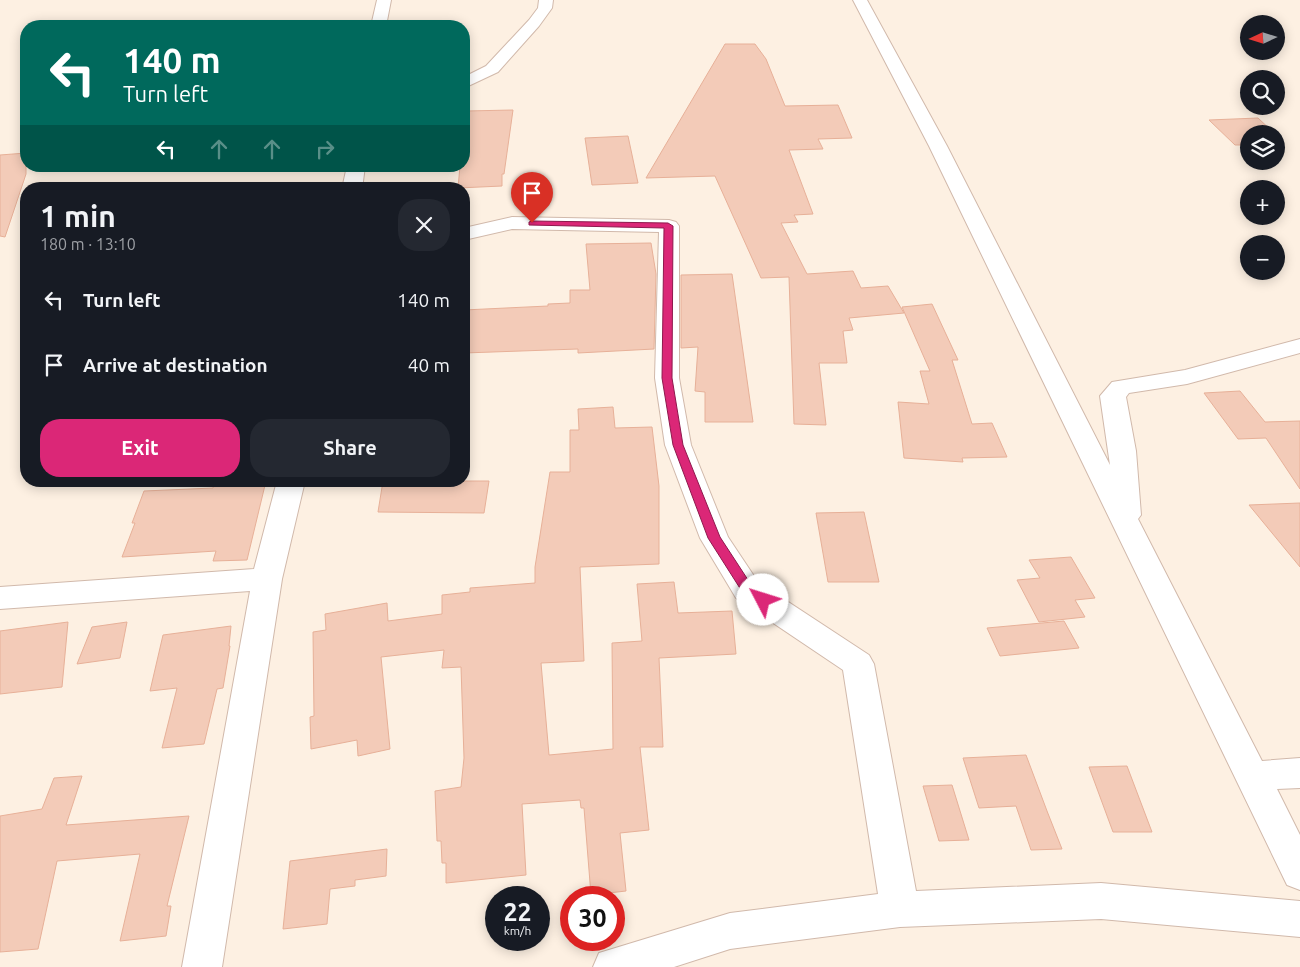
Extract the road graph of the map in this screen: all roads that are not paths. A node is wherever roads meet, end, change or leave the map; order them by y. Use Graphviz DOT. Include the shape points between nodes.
graph roads {
  1 [pos="384,0"];
  2 [pos="546,0"];
  3 [pos="860,0"];
  4 [pos="380,20"];
  5 [pos="470,80"];
  6 [pos="470,233"];
  7 [pos="1300,346"];
  8 [pos="290,487"];
  9 [pos="1128,529"];
  10 [pos="267,579"];
  11 [pos="0,598"];
  12 [pos="1300,773"];
  13 [pos="1253,776"];
  14 [pos="1300,873"];
  15 [pos="900,909"];
  16 [pos="1300,919"];
  17 [pos="202,967"];
  18 [pos="614,967"];
  1 -- 4 [label="street"];
  2 -- 5 [label="street" via="534,23 492,69"];
  3 -- 9 [label="street" via="938,146"];
  6 -- 15 [label="street" via="512,223 668,226 667,378 678,445 714,538 747,590 858,664"];
  7 -- 9 [label="street" via="1186,377 1121,387 1113,396 1123,451"];
  8 -- 10 [label="street"];
  9 -- 13 [label="street"];
  10 -- 11 [label="street"];
  10 -- 17 [label="street"];
  12 -- 13 [label="street"];
  13 -- 14 [label="street"];
  15 -- 16 [label="street" via="1101,901"];
  15 -- 18 [label="street" via="730,931"];
}
